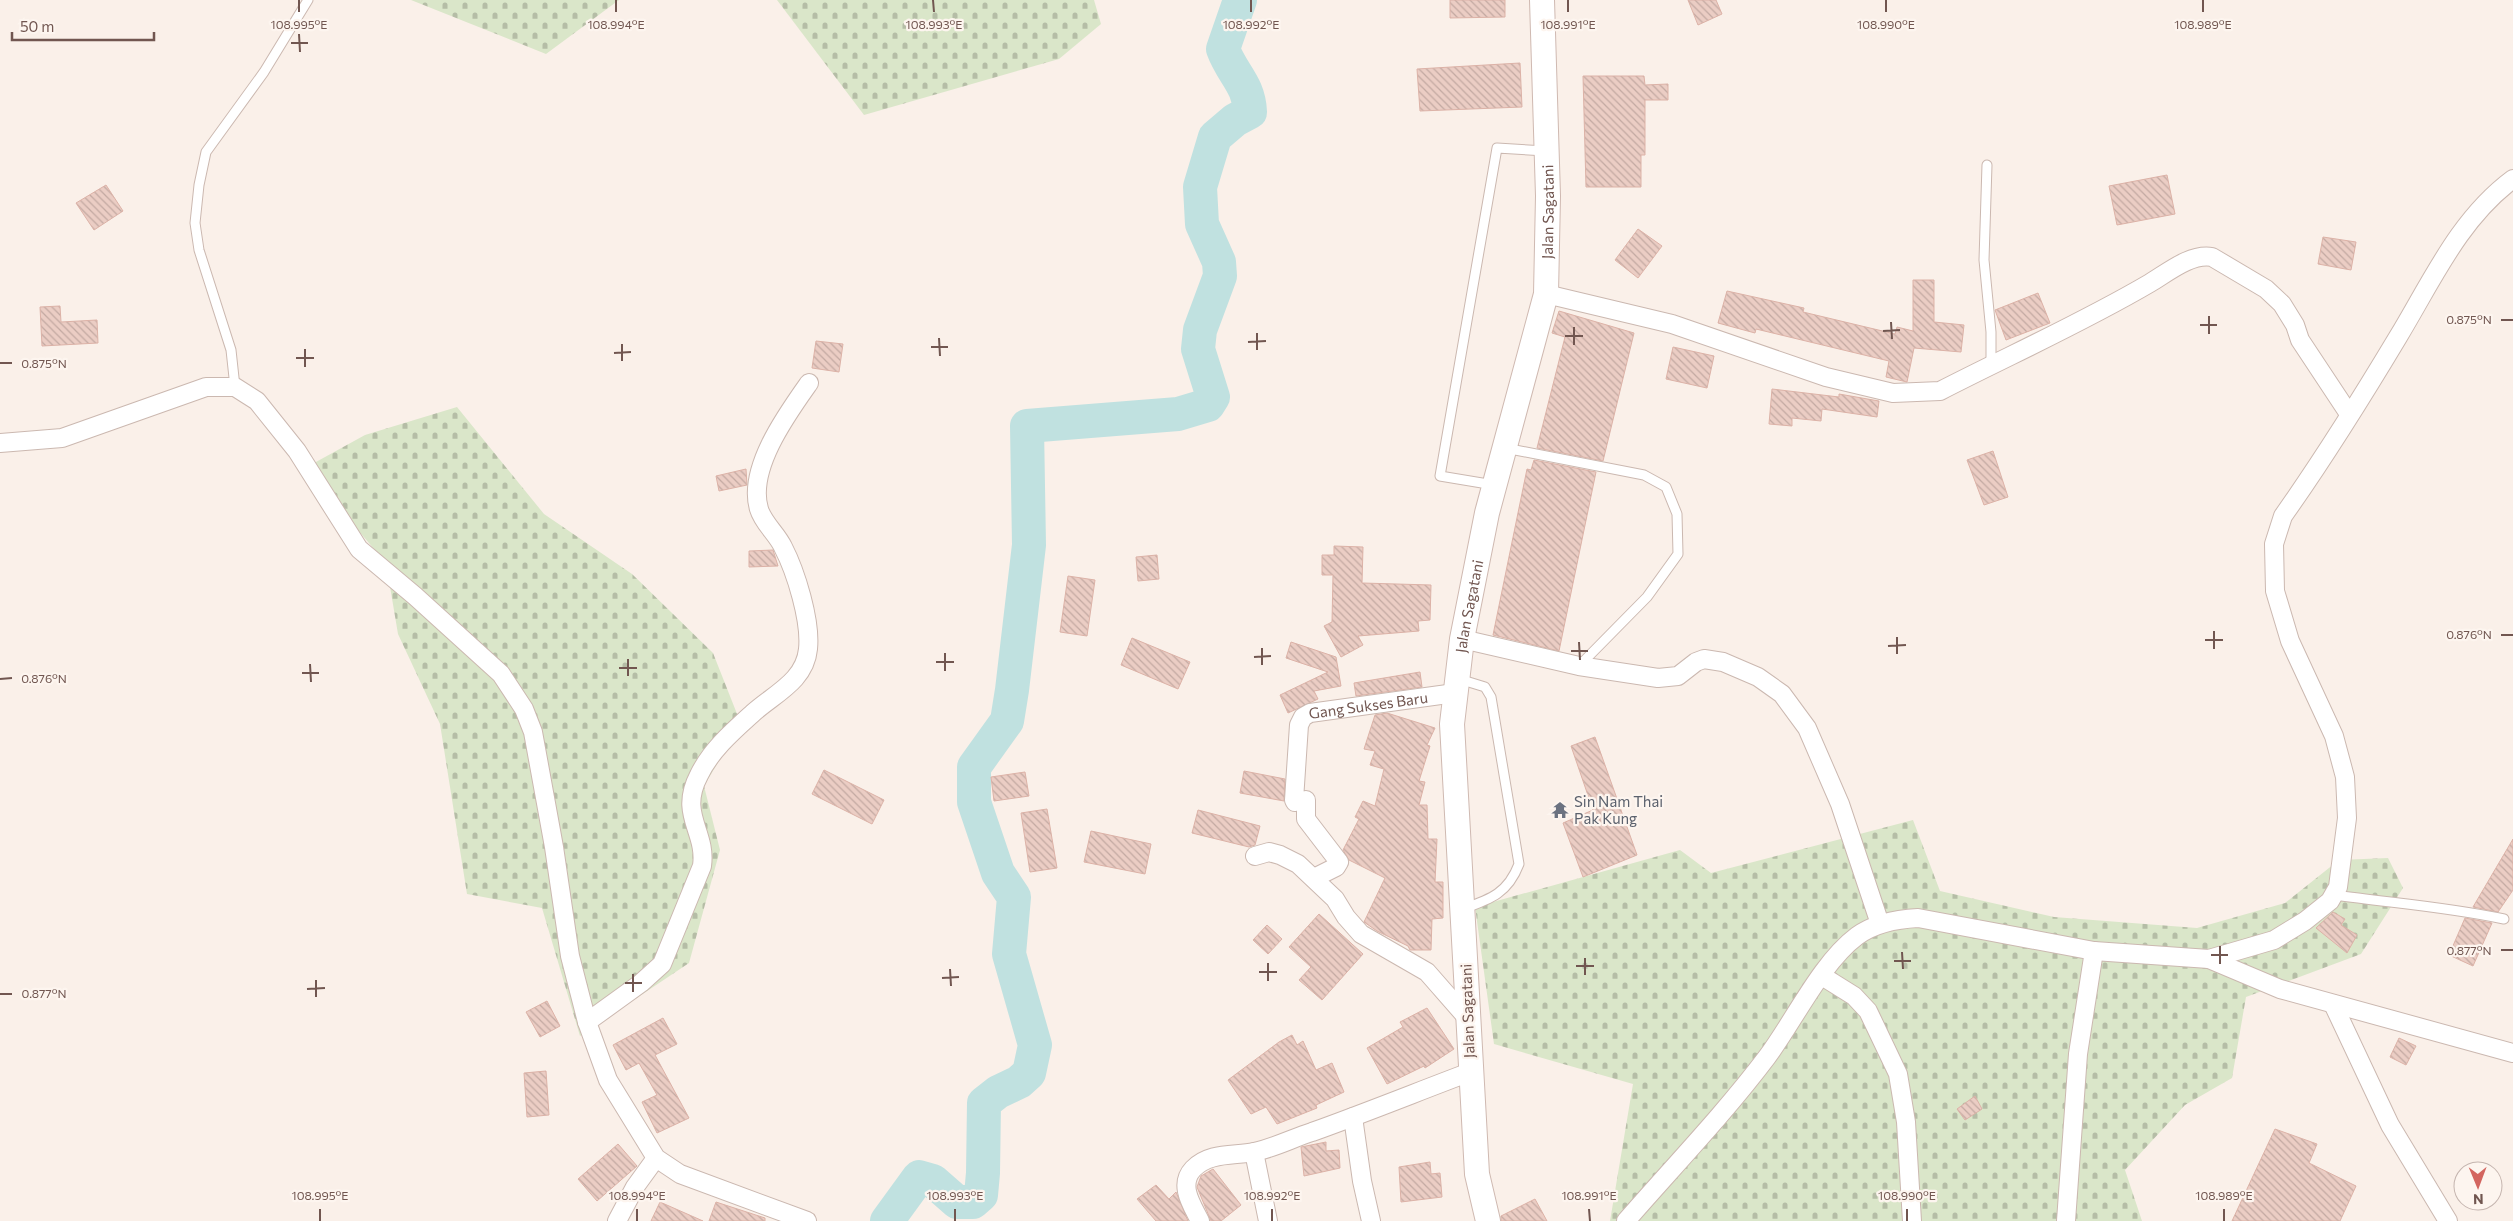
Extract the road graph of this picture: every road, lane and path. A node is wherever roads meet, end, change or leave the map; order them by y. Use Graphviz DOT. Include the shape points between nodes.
graph roads {
  1 [pos="308,0"];
  2 [pos="1542,0"];
  3 [pos="1546,151"];
  4 [pos="1987,165"];
  5 [pos="2513,179"];
  6 [pos="1546,294"];
  7 [pos="1991,364"];
  8 [pos="809,383"];
  9 [pos="235,387"];
  10 [pos="2349,414"];
  11 [pos="0,443"];
  12 [pos="1504,448"];
  13 [pos="1494,485"];
  14 [pos="1462,639"];
  15 [pos="1579,666"];
  16 [pos="1456,685"];
  17 [pos="1255,856"];
  18 [pos="1314,878"];
  19 [pos="2335,894"];
  20 [pos="1462,909"];
  21 [pos="2504,919"];
  22 [pos="1880,924"];
  23 [pos="2094,951"];
  24 [pos="2209,960"];
  25 [pos="1822,976"];
  26 [pos="2333,1004"];
  27 [pos="1469,1020"];
  28 [pos="587,1022"];
  29 [pos="2513,1053"];
  30 [pos="1470,1072"];
  31 [pos="1353,1117"];
  32 [pos="1254,1152"];
  33 [pos="656,1158"];
  34 [pos="617,1221"];
  35 [pos="807,1221"];
  36 [pos="1200,1221"];
  37 [pos="1268,1221"];
  38 [pos="1370,1221"];
  39 [pos="1488,1221"];
  40 [pos="1626,1221"];
  41 [pos="1912,1221"];
  42 [pos="2066,1221"];
  43 [pos="2448,1221"];
  1 -- 9 [label="lane" via="264,72 206,152 199,185 195,224 199,250 231,350"];
  2 -- 3 [label="street, Jalan Sagatani"];
  3 -- 6 [label="street, Jalan Sagatani"];
  3 -- 13 [label="lane" via="1497,148 1440,476"];
  4 -- 7 [label="lane" via="1984,260"];
  5 -- 10 [label="street" via="2469,221"];
  6 -- 7 [label="street" via="1672,324 1826,377 1893,393 1940,391"];
  6 -- 12 [label="street, Jalan Sagatani"];
  7 -- 10 [label="street" via="2205,256 2266,289 2282,304 2300,340"];
  8 -- 28 [label="street" via="770,443 758,479 757,500 761,515 784,548 794,574 808,631 805,661 798,675 781,693 717,747 699,775 690,807 702,851 702,866 662,964"];
  9 -- 11 [label="street" via="206,387 62,438"];
  9 -- 28 [label="street" via="257,401 297,451 359,549 501,674 524,709 533,732 570,956"];
  10 -- 19 [label="street" via="2283,516 2276,534 2273,559 2275,591 2290,641 2334,736 2345,777 2347,818"];
  12 -- 13 [label="street, Jalan Sagatani"];
  12 -- 15 [label="lane" via="1644,475 1666,487 1677,514 1678,554 1647,597"];
  13 -- 14 [label="street, Jalan Sagatani"];
  14 -- 15 [label="street"];
  14 -- 16 [label="street, Jalan Sagatani"];
  15 -- 22 [label="street" via="1665,679 1678,676 1696,662 1712,660 1758,677 1782,694 1807,728 1840,804"];
  16 -- 18 [label="street, Gang Sukses Baru" via="1303,717 1299,725 1294,800 1306,800 1306,818 1339,862 1336,867"];
  16 -- 20 [label="street, Jalan Sagatani" via="1452,724"];
  16 -- 20 [label="lane" via="1485,687 1491,697 1519,864 1513,880 1500,892"];
  17 -- 18 [label="street" via="1269,852 1280,855 1298,864"];
  18 -- 27 [label="street" via="1336,899 1361,934 1426,972"];
  19 -- 21 [label="lane"];
  19 -- 24 [label="street" via="2305,921 2274,940"];
  20 -- 27 [label="street, Jalan Sagatani"];
  22 -- 23 [label="street" via="1918,918"];
  22 -- 25 [label="street" via="1857,936"];
  23 -- 24 [label="street"];
  23 -- 42 [label="street" via="2078,1054"];
  24 -- 26 [label="street" via="2280,990"];
  25 -- 40 [label="street" via="1767,1057"];
  25 -- 41 [label="street" via="1854,996 1868,1011 1898,1074 1906,1122"];
  26 -- 29 [label="street"];
  26 -- 43 [label="street" via="2390,1125"];
  27 -- 30 [label="street, Jalan Sagatani"];
  28 -- 33 [label="street" via="608,1080"];
  30 -- 31 [label="street"];
  30 -- 39 [label="street, Jalan Sagatani" via="1477,1174"];
  31 -- 32 [label="street"];
  31 -- 38 [label="street"];
  32 -- 36 [label="street" via="1217,1156 1193,1169 1186,1182 1188,1196"];
  32 -- 37 [label="street"];
  33 -- 34 [label="street" via="635,1187"];
  33 -- 35 [label="street" via="680,1174"];
}
